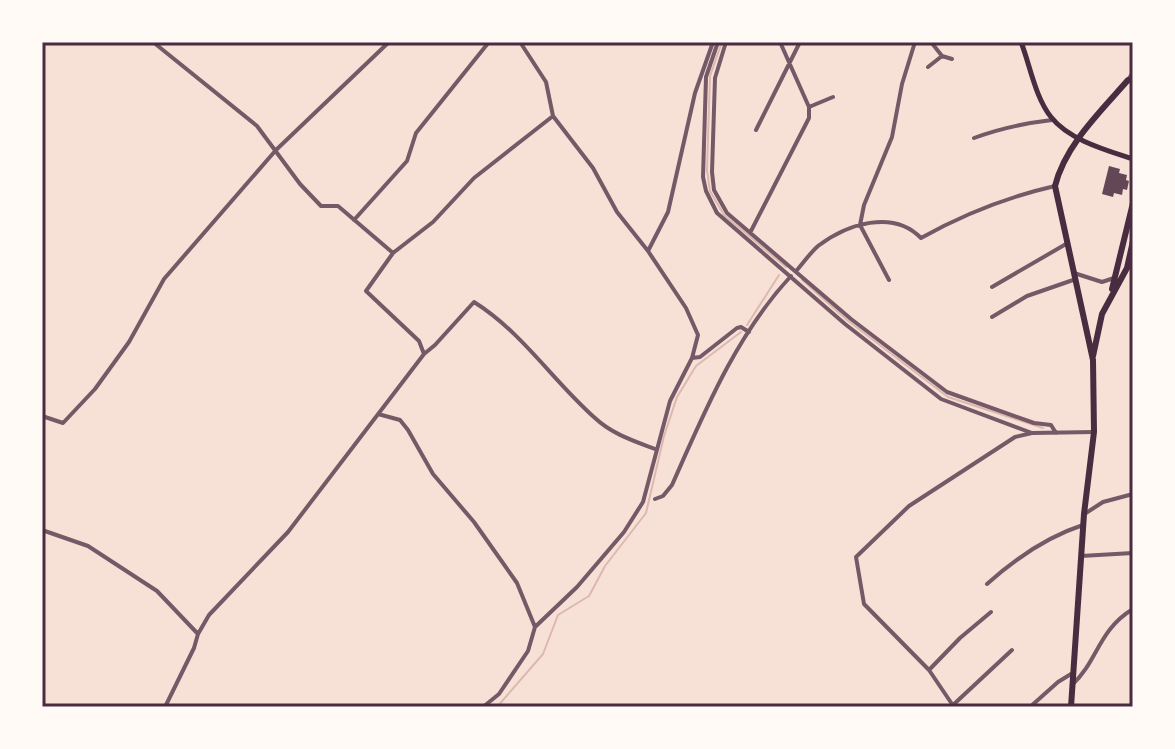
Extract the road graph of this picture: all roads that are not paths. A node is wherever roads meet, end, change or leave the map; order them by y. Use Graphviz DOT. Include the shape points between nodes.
graph roads {
  1 [pos="153,42"];
  2 [pos="389,42"];
  3 [pos="489,42"];
  4 [pos="520,42"];
  5 [pos="716,42"];
  6 [pos="726,42"];
  7 [pos="780,42"];
  8 [pos="800,42"];
  9 [pos="915,42"];
  10 [pos="931,42"];
  11 [pos="1021,42"];
  12 [pos="942,56"];
  13 [pos="952,59"];
  14 [pos="790,62"];
  15 [pos="928,67"];
  16 [pos="1133,72"];
  17 [pos="1131,80"];
  18 [pos="833,97"];
  19 [pos="809,107"];
  20 [pos="553,116"];
  21 [pos="1053,120"];
  22 [pos="756,130"];
  23 [pos="974,138"];
  24 [pos="1079,138"];
  25 [pos="276,150"];
  26 [pos="1133,159"];
  27 [pos="1055,186"];
  28 [pos="1133,203"];
  29 [pos="354,220"];
  30 [pos="860,225"];
  31 [pos="750,232"];
  32 [pos="1133,241"];
  33 [pos="1068,243"];
  34 [pos="648,251"];
  35 [pos="393,253"];
  36 [pos="796,270"];
  37 [pos="791,276"];
  38 [pos="1075,276"];
  39 [pos="1116,276"];
  40 [pos="889,280"];
  41 [pos="992,287"];
  42 [pos="1110,296"];
  43 [pos="992,317"];
  44 [pos="749,332"];
  45 [pos="424,354"];
  46 [pos="692,358"];
  47 [pos="1093,360"];
  48 [pos="378,414"];
  49 [pos="42,416"];
  50 [pos="1094,432"];
  51 [pos="1032,433"];
  52 [pos="1056,433"];
  53 [pos="655,449"];
  54 [pos="1133,494"];
  55 [pos="655,499"];
  56 [pos="1084,514"];
  57 [pos="1083,525"];
  58 [pos="42,530"];
  59 [pos="1133,553"];
  60 [pos="1081,556"];
  61 [pos="987,584"];
  62 [pos="1133,609"];
  63 [pos="991,612"];
  64 [pos="535,627"];
  65 [pos="198,634"];
  66 [pos="1012,650"];
  67 [pos="929,670"];
  68 [pos="1071,674"];
  69 [pos="1070,687"];
  70 [pos="954,706"];
  71 [pos="165,707"];
  72 [pos="483,707"];
  73 [pos="1030,707"];
  74 [pos="1071,707"];
  1 -- 25 [label="street" via="257,126"];
  2 -- 25 [label="street"];
  3 -- 29 [label="street" via="416,133 407,161"];
  4 -- 20 [label="street" via="546,82"];
  5 -- 34 [label="street" via="695,93 668,212"];
  5 -- 37 [label="street" via="706,77 706,191 723,221"];
  6 -- 31 [label="street" via="715,78 712,182 727,213"];
  7 -- 14 [label="street"];
  8 -- 14 [label="street"];
  9 -- 30 [label="street" via="892,137"];
  10 -- 12 [label="street"];
  11 -- 21 [label="main road"];
  12 -- 13 [label="street"];
  12 -- 15 [label="street"];
  14 -- 19 [label="street"];
  14 -- 22 [label="street"];
  16 -- 17 [label="street"];
  17 -- 24 [label="main road"];
  18 -- 19 [label="street"];
  19 -- 31 [label="street" via="809,118"];
  20 -- 34 [label="street"];
  20 -- 35 [label="street" via="474,178 433,222"];
  21 -- 23 [label="street"];
  21 -- 24 [label="main road"];
  24 -- 26 [label="main road"];
  24 -- 27 [label="main road"];
  25 -- 29 [label="street" via="321,206 338,206"];
  25 -- 49 [label="street" via="164,279 95,389 63,423"];
  27 -- 30 [label="street" via="1011,196 921,238 901,223"];
  27 -- 33 [label="main road"];
  28 -- 39 [label="main road"];
  29 -- 35 [label="street"];
  30 -- 36 [label="street" via="818,247"];
  30 -- 40 [label="street"];
  31 -- 36 [label="street"];
  32 -- 42 [label="main road" via="1127,268"];
  33 -- 38 [label="main road"];
  33 -- 41 [label="street"];
  34 -- 46 [label="street" via="698,335"];
  35 -- 45 [label="street" via="366,291 419,341"];
  36 -- 37 [label="street"];
  36 -- 52 [label="street" via="947,392 1051,425"];
  37 -- 44 [label="street"];
  37 -- 51 [label="street" via="941,399"];
  38 -- 39 [label="street" via="1102,282"];
  38 -- 43 [label="street"];
  38 -- 47 [label="main road"];
  39 -- 42 [label="main road"];
  42 -- 47 [label="main road"];
  44 -- 46 [label="street" via="737,328"];
  44 -- 55 [label="street" via="718,383 672,485"];
  45 -- 48 [label="street"];
  45 -- 53 [label="street" via="474,302 512,332 596,419 622,437"];
  46 -- 53 [label="street" via="674,391"];
  47 -- 50 [label="main road"];
  48 -- 64 [label="street" via="400,420 408,430 433,474 517,583"];
  48 -- 65 [label="street" via="288,532 209,615"];
  50 -- 52 [label="street"];
  50 -- 56 [label="main road"];
  51 -- 52 [label="street"];
  51 -- 67 [label="street" via="1015,437 909,506 856,557 864,604"];
  53 -- 64 [label="street" via="643,502 624,532"];
  54 -- 56 [label="street"];
  56 -- 57 [label="main road"];
  57 -- 60 [label="main road"];
  57 -- 61 [label="street" via="1036,546"];
  58 -- 65 [label="street" via="88,546 157,591"];
  59 -- 60 [label="street"];
  60 -- 68 [label="main road"];
  62 -- 69 [label="street" via="1109,627 1080,679"];
  63 -- 67 [label="street"];
  64 -- 72 [label="street" via="528,651 499,694"];
  65 -- 71 [label="street"];
  66 -- 70 [label="street"];
  67 -- 70 [label="street"];
  68 -- 69 [label="main road"];
  68 -- 73 [label="street"];
  69 -- 74 [label="main road"];
}
